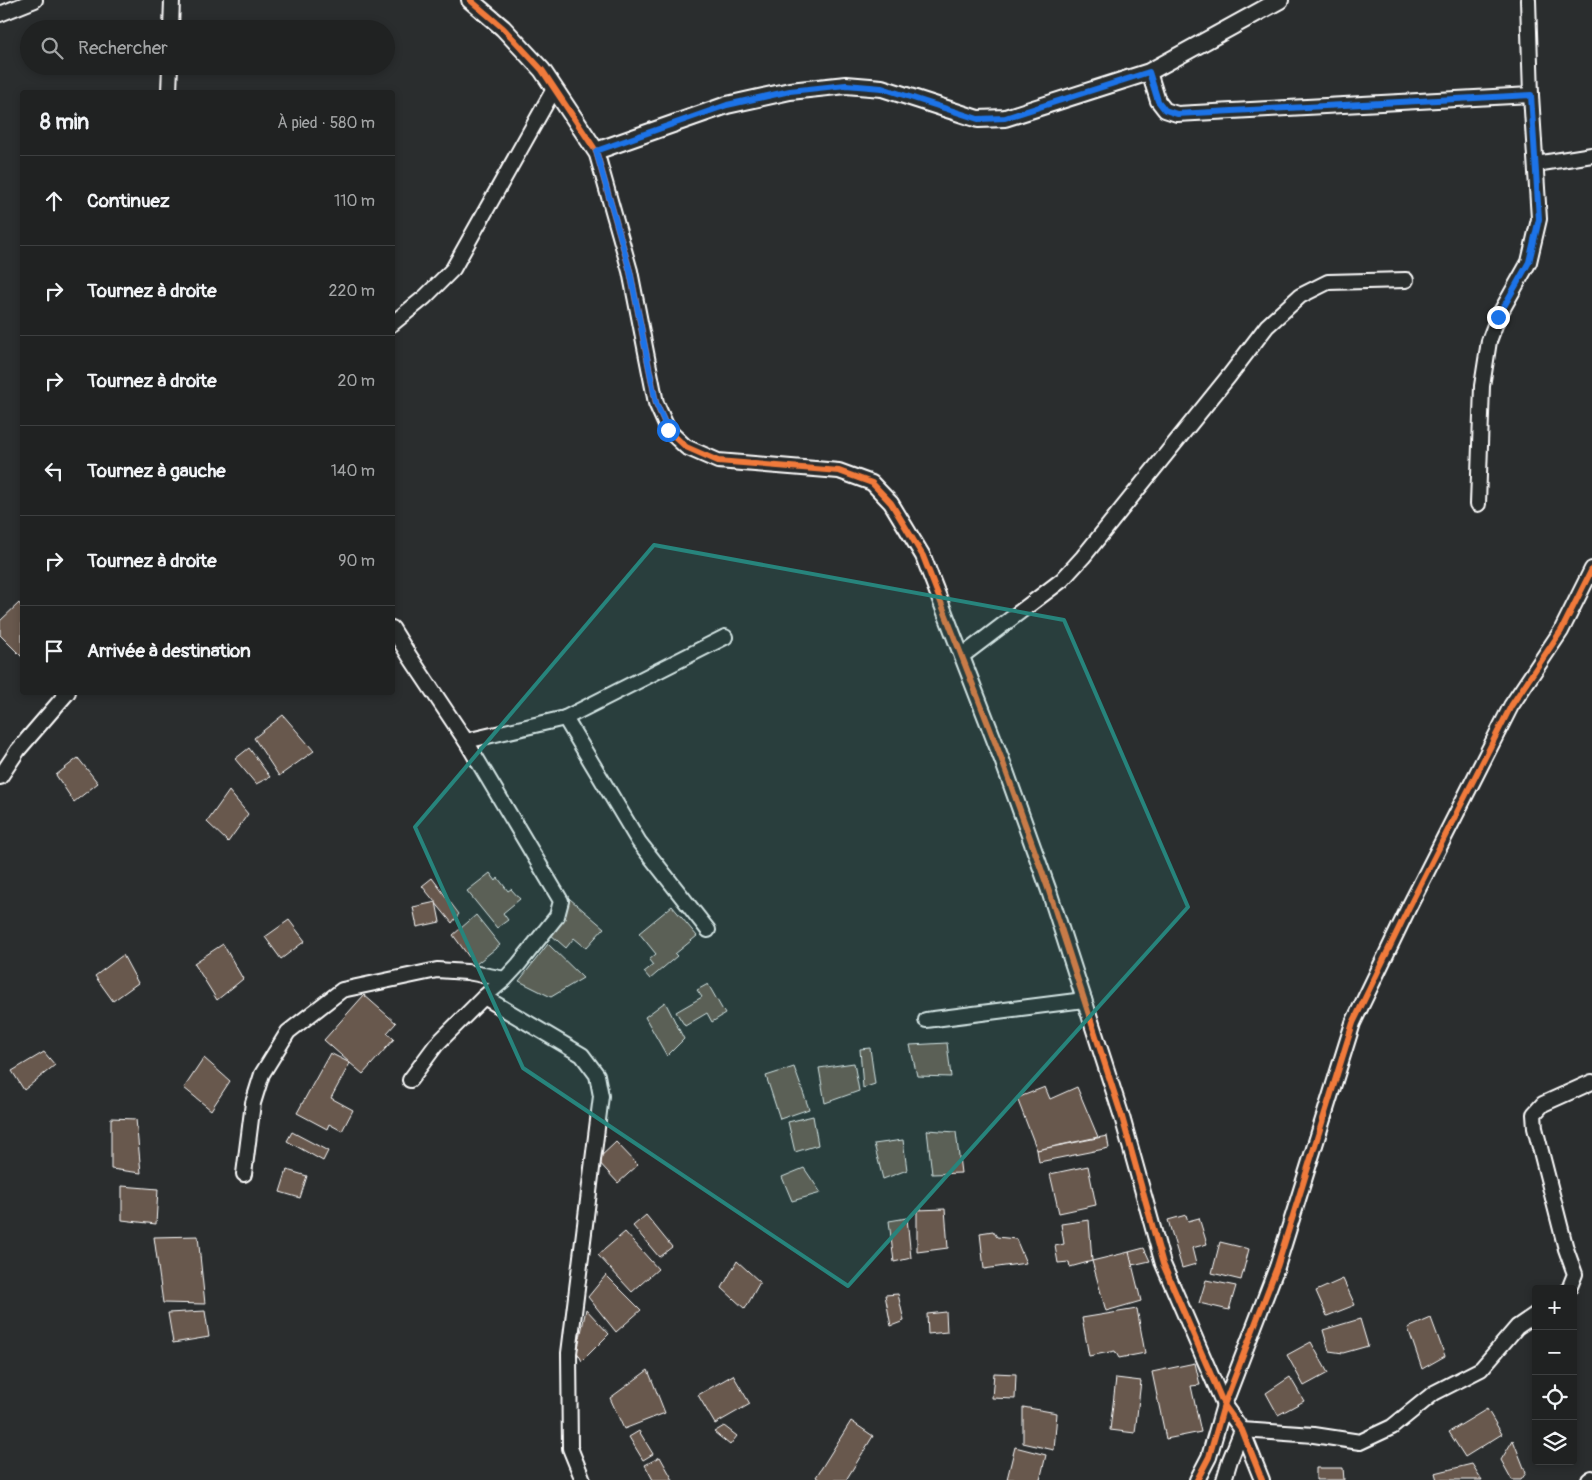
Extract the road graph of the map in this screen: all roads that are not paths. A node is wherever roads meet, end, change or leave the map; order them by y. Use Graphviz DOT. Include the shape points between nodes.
graph roads {
  1 [pos="35,0"];
  2 [pos="172,0"];
  3 [pos="470,0"];
  4 [pos="1280,0"];
  5 [pos="1528,0"];
  6 [pos="0,14"];
  7 [pos="171,20"];
  8 [pos="1149,72"];
  9 [pos="170,75"];
  10 [pos="554,89"];
  11 [pos="169,90"];
  12 [pos="1531,95"];
  13 [pos="596,151"];
  14 [pos="1592,155"];
  15 [pos="1536,164"];
  16 [pos="1406,280"];
  17 [pos="395,322"];
  18 [pos="1478,504"];
  19 [pos="1592,569"];
  20 [pos="395,633"];
  21 [pos="725,637"];
  22 [pos="962,656"];
  23 [pos="65,695"];
  24 [pos="565,718"];
  25 [pos="466,741"];
  26 [pos="0,777"];
  27 [pos="708,930"];
  28 [pos="505,979"];
  29 [pos="484,997"];
  30 [pos="1084,1000"];
  31 [pos="926,1020"];
  32 [pos="410,1080"];
  33 [pos="1592,1082"];
  34 [pos="244,1174"];
  35 [pos="1571,1285"];
  36 [pos="1532,1317"];
  37 [pos="1224,1405"];
  38 [pos="1242,1430"];
  39 [pos="1592,1478"];
  40 [pos="583,1480"];
  41 [pos="1197,1480"];
  42 [pos="1224,1480"];
  43 [pos="1262,1480"];
  44 [pos="1588,1480"];
  1 -- 6 [label="street"];
  2 -- 7 [label="street"];
  3 -- 10 [label="street" via="503,28 542,70"];
  4 -- 8 [label="street"];
  5 -- 12 [label="street"];
  8 -- 12 [label="street" via="1158,101 1165,110 1177,114"];
  8 -- 13 [label="street" via="1005,118 978,119 882,88 846,85 790,91 727,105"];
  9 -- 11 [label="street"];
  10 -- 13 [label="street"];
  10 -- 17 [label="street" via="453,268"];
  12 -- 15 [label="street"];
  13 -- 22 [label="street" via="630,271 656,403 668,430 686,447 718,461 839,471 872,483 892,503 923,556"];
  14 -- 15 [label="street"];
  15 -- 18 [label="street" via="1539,219 1529,262 1498,317 1489,341 1482,386"];
  16 -- 22 [label="street" via="1328,282 1300,296 1267,326 1062,580"];
  19 -- 37 [label="street" via="1561,631 1511,706 1352,1023 1277,1267"];
  20 -- 25 [label="street"];
  21 -- 24 [label="street"];
  22 -- 30 [label="street" via="1049,892"];
  23 -- 26 [label="street" via="18,750"];
  24 -- 25 [label="street"];
  24 -- 27 [label="street" via="639,842"];
  25 -- 28 [label="street" via="561,901 557,916"];
  28 -- 29 [label="street"];
  28 -- 34 [label="street" via="437,970 342,990 288,1032 262,1074 252,1102"];
  29 -- 32 [label="street" via="436,1045"];
  29 -- 40 [label="street" via="582,1055 597,1076 601,1096 569,1353 570,1448"];
  30 -- 31 [label="street"];
  30 -- 37 [label="street" via="1122,1117 1163,1264"];
  33 -- 35 [label="street" via="1543,1104 1534,1114 1566,1249 1575,1274"];
  36 -- 38 [label="street" via="1518,1327 1481,1369 1434,1393 1392,1427 1360,1442"];
  37 -- 38 [label="street"];
  37 -- 41 [label="street" via="1209,1457"];
  38 -- 42 [label="street"];
  38 -- 43 [label="street"];
  39 -- 44 [label="street"];
}
